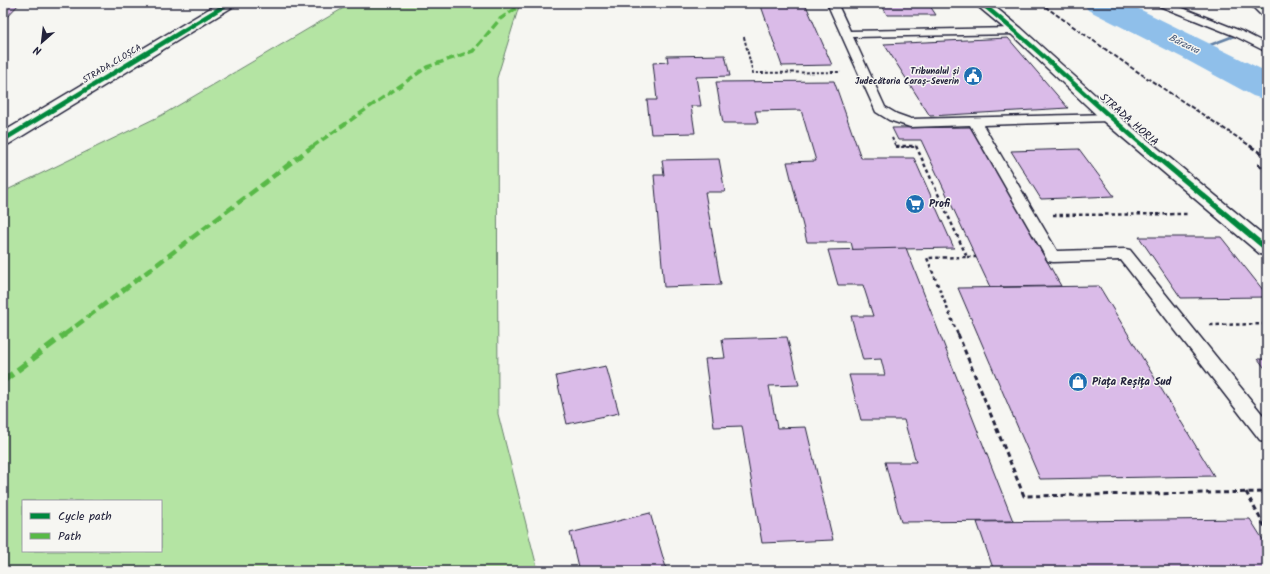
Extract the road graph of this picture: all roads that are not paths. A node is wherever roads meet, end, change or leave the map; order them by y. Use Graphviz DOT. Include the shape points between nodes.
graph roads {
  1 [pos="229,3"];
  2 [pos="832,3"];
  3 [pos="981,3"];
  4 [pos="1161,3"];
  5 [pos="1256,3"];
  6 [pos="1267,13"];
  7 [pos="1016,31"];
  8 [pos="847,34"];
  9 [pos="1267,49"];
  10 [pos="1109,116"];
  11 [pos="974,121"];
  12 [pos="3,140"];
  13 [pos="1267,249"];
  14 [pos="1267,434"];
  1 -- 12 [label="street, STRADA CLOȘCA"];
  2 -- 8 [label="lane"];
  3 -- 7 [label="street, STRADA HORIA"];
  4 -- 9 [label="lane" via="1239,34"];
  5 -- 6 [label="street"];
  7 -- 8 [label="lane"];
  7 -- 10 [label="street, STRADA HORIA"];
  8 -- 11 [label="lane" via="880,109 910,123"];
  10 -- 11 [label="lane"];
  10 -- 13 [label="street, STRADA HORIA"];
  11 -- 14 [label="lane" via="1053,256 1125,254"];
}
